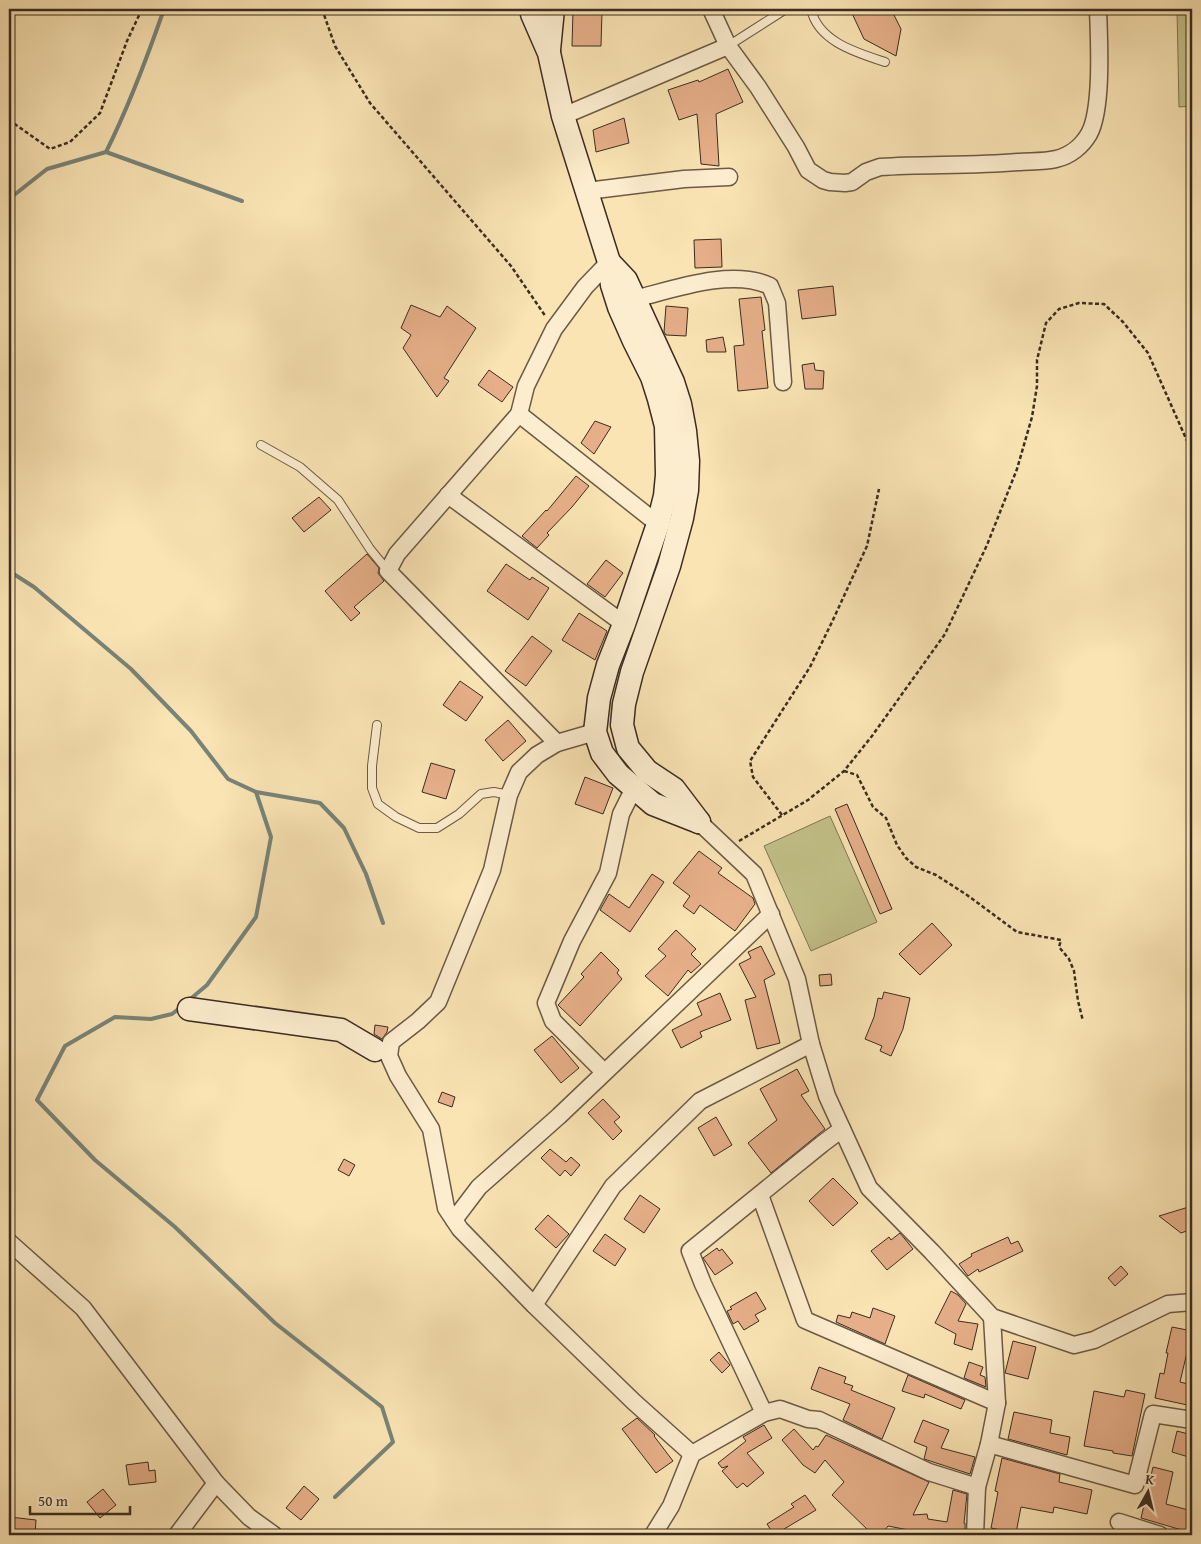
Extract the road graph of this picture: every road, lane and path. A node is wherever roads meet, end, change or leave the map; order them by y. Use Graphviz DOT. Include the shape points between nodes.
graph roads {
  1 [pos="142,9"];
  2 [pos="322,9"];
  3 [pos="533,9"];
  4 [pos="553,9"];
  5 [pos="711,9"];
  6 [pos="786,9"];
  7 [pos="811,9"];
  8 [pos="1098,9"];
  9 [pos="728,46"];
  10 [pos="549,53"];
  11 [pos="886,62"];
  12 [pos="563,116"];
  13 [pos="9,120"];
  14 [pos="729,177"];
  15 [pos="587,191"];
  16 [pos="609,262"];
  17 [pos="627,303"];
  18 [pos="554,329"];
  19 [pos="783,382"];
  20 [pos="519,414"];
  21 [pos="261,446"];
  22 [pos="1192,452"];
  23 [pos="879,489"];
  24 [pos="448,495"];
  25 [pos="658,524"];
  26 [pos="388,571"];
  27 [pos="624,624"];
  28 [pos="377,725"];
  29 [pos="595,732"];
  30 [pos="557,743"];
  31 [pos="844,771"];
  32 [pos="634,788"];
  33 [pos="509,795"];
  34 [pos="782,815"];
  35 [pos="699,822"];
  36 [pos="726,848"];
  37 [pos="771,914"];
  38 [pos="189,1009"];
  39 [pos="1083,1021"];
  40 [pos="811,1044"];
  41 [pos="385,1049"];
  42 [pos="604,1072"];
  43 [pos="842,1129"];
  44 [pos="760,1195"];
  45 [pos="454,1220"];
  46 [pos="9,1242"];
  47 [pos="1192,1302"];
  48 [pos="534,1305"];
  49 [pos="992,1317"];
  50 [pos="997,1403"];
  51 [pos="764,1413"];
  52 [pos="1192,1420"];
  53 [pos="989,1444"];
  54 [pos="692,1454"];
  55 [pos="216,1483"];
  56 [pos="977,1487"];
  57 [pos="1119,1522"];
  58 [pos="177,1535"];
  59 [pos="274,1535"];
  60 [pos="653,1535"];
  61 [pos="975,1535"];
  62 [pos="1160,1535"];
  1 -- 13 [label="path" via="100,113 70,142 50,148"];
  2 -- 18 [label="path" via="335,46 370,103 510,266"];
  3 -- 10 [label="street" via="532,14"];
  4 -- 10 [label="street"];
  5 -- 9 [label="street"];
  6 -- 9 [label="lane"];
  7 -- 11 [label="lane" via="829,38"];
  8 -- 9 [label="street" via="1095,118 1089,133 1071,152 1056,160 880,168 845,183 823,180 808,170 758,87"];
  9 -- 12 [label="street"];
  10 -- 12 [label="street"];
  12 -- 15 [label="street"];
  14 -- 15 [label="street" via="684,178"];
  15 -- 16 [label="street"];
  16 -- 17 [label="street" via="612,285"];
  16 -- 18 [label="street"];
  17 -- 19 [label="street" via="712,280 760,281 770,286 777,304"];
  17 -- 25 [label="street" via="634,341 652,378 666,426 667,475"];
  17 -- 35 [label="street" via="673,382 680,404 688,461 682,518 632,672 622,725 628,748 647,771 674,789"];
  18 -- 20 [label="street" via="526,386"];
  20 -- 24 [label="street"];
  20 -- 25 [label="street"];
  21 -- 26 [label="lane" via="300,467 338,500 370,550"];
  22 -- 31 [label="path" via="1148,353 1123,322 1104,304 1079,303 1059,309 1046,323 1037,360 1032,418 1017,469 987,545 944,634"];
  23 -- 34 [label="path" via="867,546 832,622 810,667 750,761 752,777"];
  24 -- 26 [label="street" via="397,554"];
  24 -- 27 [label="street"];
  25 -- 27 [label="street"];
  26 -- 30 [label="street"];
  27 -- 29 [label="street" via="608,664"];
  28 -- 33 [label="lane" via="372,788 378,804 396,817 419,828 437,828 481,794"];
  29 -- 30 [label="street"];
  29 -- 32 [label="street" via="602,753"];
  30 -- 33 [label="street" via="519,772"];
  31 -- 34 [label="path" via="808,800"];
  31 -- 39 [label="path" via="857,776 873,807 886,818 897,845 916,867 968,895 1017,932 1060,940 1059,947 1074,971"];
  32 -- 35 [label="street" via="653,804"];
  32 -- 42 [label="street" via="622,814 608,873 572,942 546,1003 553,1021"];
  33 -- 41 [label="street" via="492,870 438,1002"];
  34 -- 36 [label="path"];
  35 -- 36 [label="street"];
  36 -- 37 [label="street" via="754,874"];
  37 -- 40 [label="street" via="798,979"];
  37 -- 42 [label="street"];
  38 -- 41 [label="street" via="341,1030"];
  40 -- 43 [label="street" via="827,1096"];
  40 -- 48 [label="street" via="700,1101 613,1186"];
  41 -- 45 [label="street" via="431,1129 446,1208"];
  42 -- 45 [label="street" via="478,1187"];
  43 -- 44 [label="street"];
  43 -- 49 [label="street" via="869,1188"];
  44 -- 50 [label="street" via="806,1320"];
  44 -- 51 [label="street" via="690,1251 702,1284"];
  45 -- 48 [label="street"];
  46 -- 55 [label="street" via="82,1308"];
  47 -- 49 [label="street" via="1168,1304 1094,1340 1074,1345"];
  48 -- 54 [label="street"];
  49 -- 50 [label="street"];
  50 -- 53 [label="street"];
  51 -- 54 [label="street"];
  51 -- 56 [label="street" via="780,1410 819,1420 929,1472"];
  52 -- 53 [label="street" via="1153,1414 1135,1485"];
  53 -- 56 [label="street"];
  54 -- 60 [label="street" via="671,1506"];
  55 -- 58 [label="street"];
  55 -- 59 [label="street" via="249,1517"];
  56 -- 61 [label="street"];
  57 -- 62 [label="street"];
}
